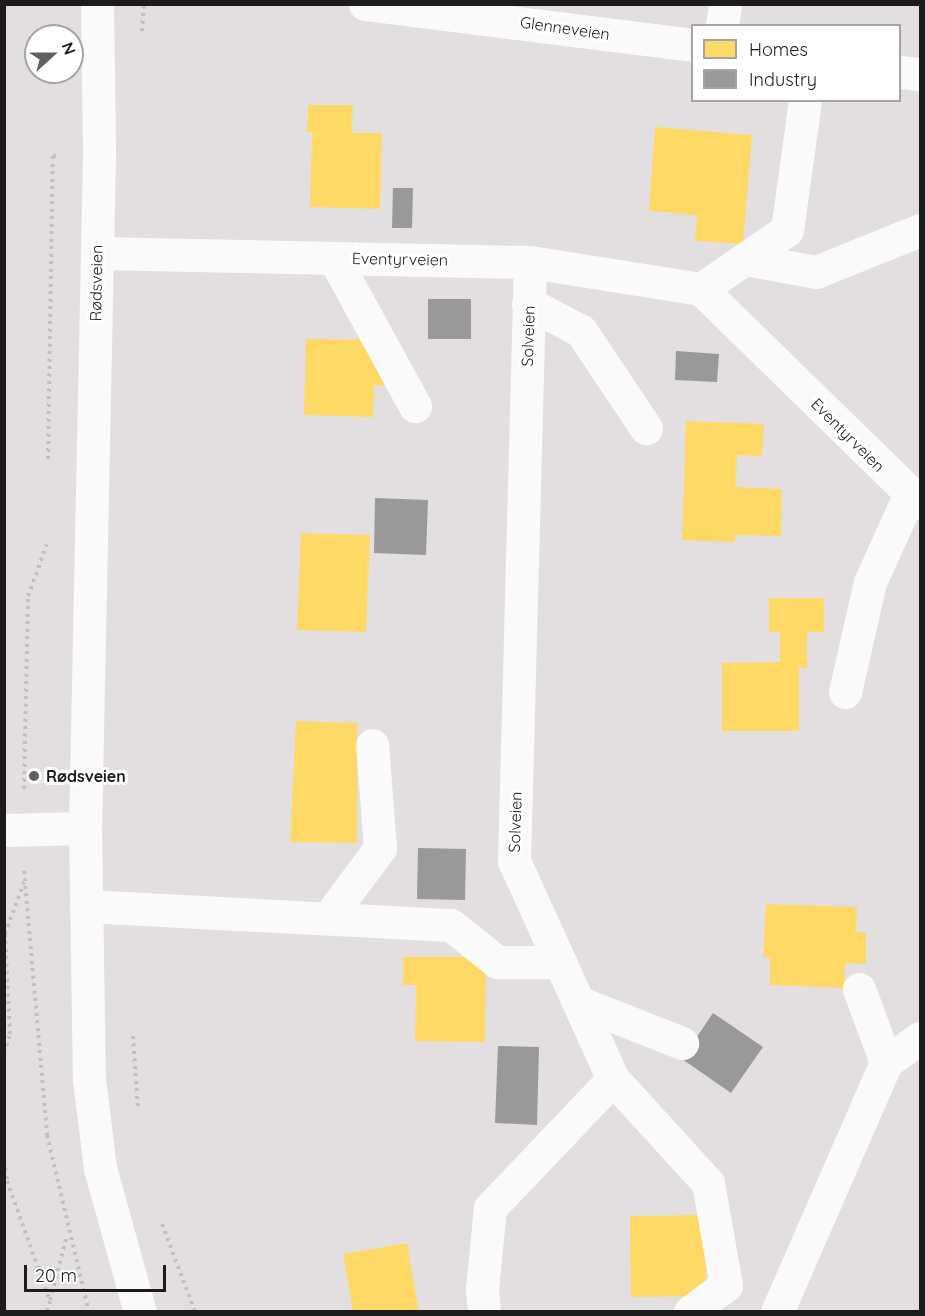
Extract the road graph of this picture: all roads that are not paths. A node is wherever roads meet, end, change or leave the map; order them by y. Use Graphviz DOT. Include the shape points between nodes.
graph roads {
  1 [pos="97,4"];
  2 [pos="365,4"];
  3 [pos="725,4"];
  4 [pos="442,8"];
  5 [pos="722,24"];
  6 [pos="691,45"];
  7 [pos="901,72"];
  8 [pos="921,74"];
  9 [pos="805,102"];
  10 [pos="921,230"];
  11 [pos="96,253"];
  12 [pos="334,258"];
  13 [pos="746,259"];
  14 [pos="530,262"];
  15 [pos="701,289"];
  16 [pos="528,303"];
  17 [pos="416,406"];
  18 [pos="646,428"];
  19 [pos="915,499"];
  20 [pos="845,692"];
  21 [pos="372,745"];
  22 [pos="85,828"];
  23 [pos="4,830"];
  24 [pos="86,906"];
  25 [pos="328,918"];
  26 [pos="560,962"];
  27 [pos="859,989"];
  28 [pos="578,1002"];
  29 [pos="921,1038"];
  30 [pos="682,1043"];
  31 [pos="886,1062"];
  32 [pos="613,1078"];
  33 [pos="140,1311"];
  34 [pos="484,1311"];
  35 [pos="690,1311"];
  36 [pos="777,1311"];
  1 -- 11 [label="main road, Rødsveien"];
  2 -- 4 [label="main road, Glenneveien"];
  3 -- 5 [label="main road"];
  4 -- 6 [label="main road, Glenneveien"];
  7 -- 8 [label="main road"];
  9 -- 13 [label="main road" via="787,230"];
  10 -- 13 [label="main road" via="816,272"];
  11 -- 12 [label="main road, Eventyrveien"];
  11 -- 22 [label="main road, Rødsveien"];
  12 -- 14 [label="main road, Eventyrveien"];
  12 -- 17 [label="main road"];
  13 -- 15 [label="main road"];
  14 -- 15 [label="main road, Eventyrveien"];
  14 -- 16 [label="main road, Solveien"];
  15 -- 19 [label="main road, Eventyrveien"];
  16 -- 18 [label="main road" via="581,330"];
  16 -- 26 [label="main road, Solveien" via="514,861"];
  19 -- 20 [label="main road" via="870,582"];
  21 -- 25 [label="main road" via="380,848"];
  22 -- 23 [label="main road"];
  22 -- 24 [label="main road, Rødsveien"];
  24 -- 25 [label="main road"];
  24 -- 33 [label="main road, Rødsveien" via="89,1079 100,1168"];
  25 -- 26 [label="main road" via="451,925 497,962"];
  26 -- 28 [label="main road, Solveien"];
  27 -- 31 [label="main road"];
  28 -- 30 [label="main road"];
  28 -- 32 [label="main road, Solveien"];
  29 -- 31 [label="main road"];
  31 -- 36 [label="main road"];
  32 -- 34 [label="main road" via="490,1208 482,1289"];
  32 -- 35 [label="main road, Solveien" via="708,1183 726,1285"];
}
